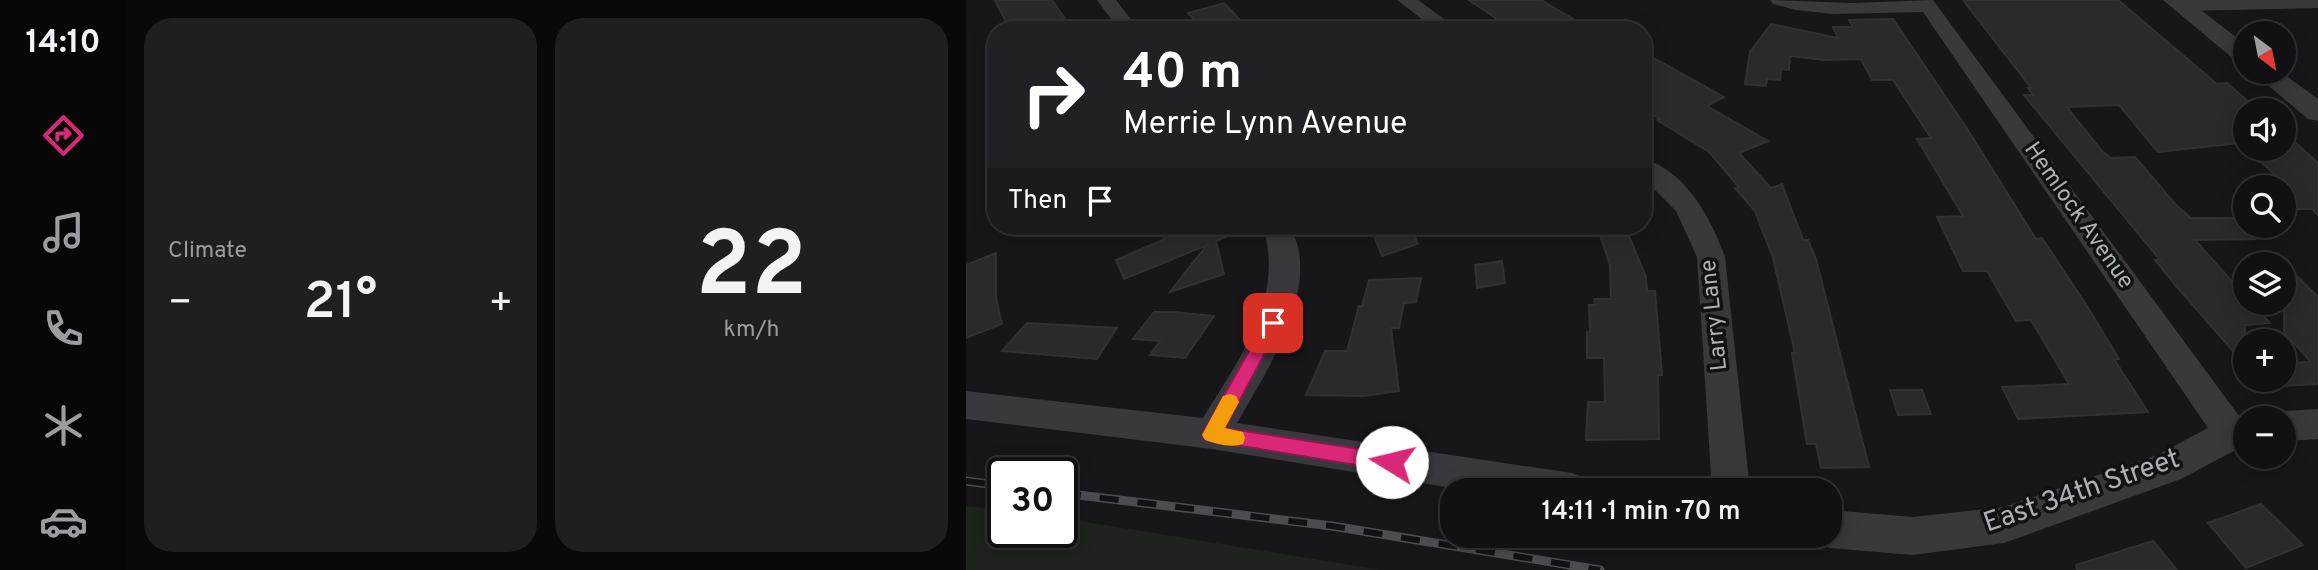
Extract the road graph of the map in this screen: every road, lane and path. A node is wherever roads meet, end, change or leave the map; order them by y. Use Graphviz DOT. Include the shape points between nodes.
graph roads {
  1 [pos="1106,0"];
  2 [pos="1406,0"];
  3 [pos="1779,0"];
  4 [pos="2318,2"];
  5 [pos="1926,3"];
  6 [pos="2177,3"];
  7 [pos="1122,21"];
  8 [pos="1436,21"];
  9 [pos="2233,47"];
  10 [pos="2281,84"];
  11 [pos="2318,113"];
  12 [pos="1652,173"];
  13 [pos="1282,235"];
  14 [pos="966,405"];
  15 [pos="2233,424"];
  16 [pos="2318,424"];
  17 [pos="2296,425"];
  18 [pos="2233,434"];
  19 [pos="1212,435"];
  20 [pos="1493,478"];
  21 [pos="1730,478"];
  22 [pos="1842,530"];
  1 -- 7 [label="street"];
  2 -- 8 [label="street"];
  3 -- 5 [label="street" via="1812,7"];
  4 -- 6 [label="street"];
  5 -- 15 [label="street, Hemlock Avenue"];
  6 -- 9 [label="street"];
  10 -- 11 [label="street"];
  12 -- 21 [label="street, Larry Lane" via="1678,193 1692,212 1711,257"];
  13 -- 19 [label="street" via="1283,289 1273,323"];
  14 -- 19 [label="street"];
  16 -- 17 [label="street"];
  18 -- 22 [label="street, East 34th Street" via="2168,467 2004,524 1913,536"];
  19 -- 20 [label="street"];
}
